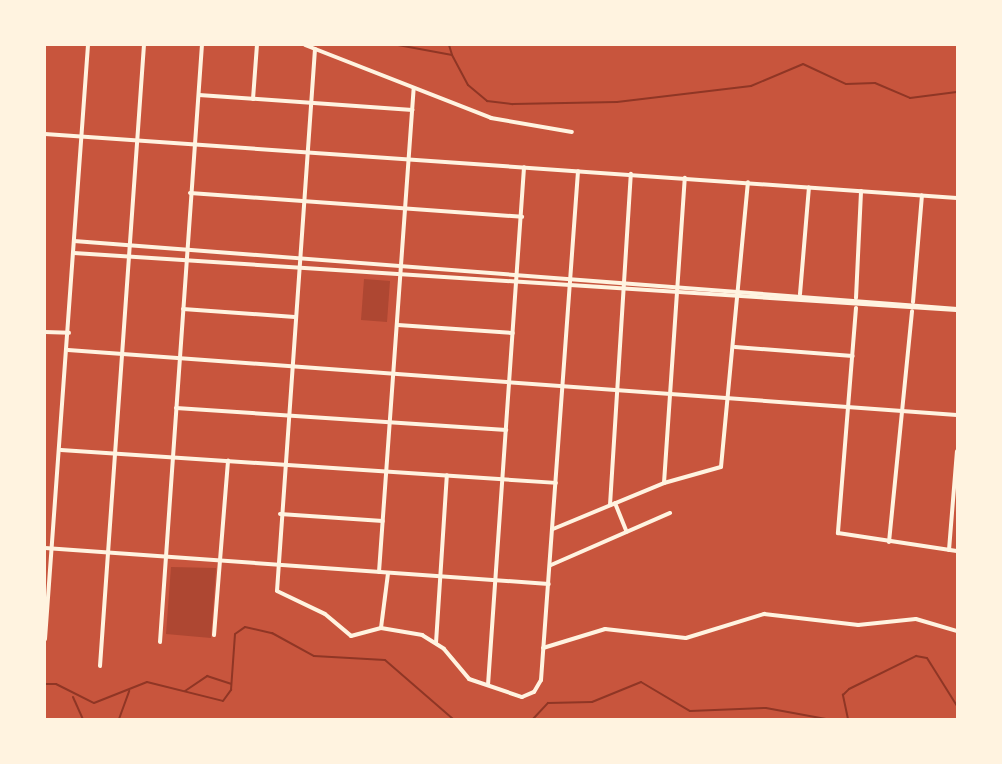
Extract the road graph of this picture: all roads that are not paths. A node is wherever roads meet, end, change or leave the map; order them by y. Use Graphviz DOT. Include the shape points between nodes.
graph roads {
  1 [pos="88,45"];
  2 [pos="144,45"];
  3 [pos="202,45"];
  4 [pos="257,45"];
  5 [pos="305,45"];
  6 [pos="315,49"];
  7 [pos="414,88"];
  8 [pos="199,95"];
  9 [pos="253,99"];
  10 [pos="312,103"];
  11 [pos="412,110"];
  12 [pos="572,132"];
  13 [pos="45,134"];
  14 [pos="81,136"];
  15 [pos="138,140"];
  16 [pos="195,144"];
  17 [pos="307,152"];
  18 [pos="408,159"];
  19 [pos="524,167"];
  20 [pos="578,171"];
  21 [pos="631,174"];
  22 [pos="685,178"];
  23 [pos="748,182"];
  24 [pos="809,187"];
  25 [pos="861,191"];
  26 [pos="190,193"];
  27 [pos="922,195"];
  28 [pos="957,198"];
  29 [pos="303,202"];
  30 [pos="406,208"];
  31 [pos="522,217"];
  32 [pos="74,242"];
  33 [pos="130,246"];
  34 [pos="186,250"];
  35 [pos="74,253"];
  36 [pos="129,257"];
  37 [pos="300,258"];
  38 [pos="185,261"];
  39 [pos="402,265"];
  40 [pos="299,268"];
  41 [pos="519,274"];
  42 [pos="401,276"];
  43 [pos="572,277"];
  44 [pos="626,281"];
  45 [pos="518,284"];
  46 [pos="680,285"];
  47 [pos="571,289"];
  48 [pos="738,290"];
  49 [pos="625,293"];
  50 [pos="800,294"];
  51 [pos="679,296"];
  52 [pos="856,298"];
  53 [pos="737,299"];
  54 [pos="913,302"];
  55 [pos="856,308"];
  56 [pos="183,309"];
  57 [pos="957,309"];
  58 [pos="912,311"];
  59 [pos="296,317"];
  60 [pos="398,325"];
  61 [pos="45,332"];
  62 [pos="69,333"];
  63 [pos="513,333"];
  64 [pos="735,347"];
  65 [pos="68,350"];
  66 [pos="123,355"];
  67 [pos="854,356"];
  68 [pos="180,359"];
  69 [pos="291,367"];
  70 [pos="395,373"];
  71 [pos="510,381"];
  72 [pos="562,384"];
  73 [pos="615,388"];
  74 [pos="670,394"];
  75 [pos="730,399"];
  76 [pos="849,407"];
  77 [pos="176,408"];
  78 [pos="905,412"];
  79 [pos="957,415"];
  80 [pos="289,416"];
  81 [pos="391,423"];
  82 [pos="506,430"];
  83 [pos="61,450"];
  84 [pos="957,451"];
  85 [pos="116,454"];
  86 [pos="172,457"];
  87 [pos="228,461"];
  88 [pos="284,464"];
  89 [pos="386,472"];
  90 [pos="447,475"];
  91 [pos="500,478"];
  92 [pos="555,483"];
  93 [pos="664,483"];
  94 [pos="612,504"];
  95 [pos="280,513"];
  96 [pos="670,513"];
  97 [pos="383,521"];
  98 [pos="553,529"];
  99 [pos="627,532"];
  100 [pos="889,542"];
  101 [pos="45,548"];
  102 [pos="52,549"];
  103 [pos="949,550"];
  104 [pos="957,551"];
  105 [pos="109,554"];
  106 [pos="165,557"];
  107 [pos="221,562"];
  108 [pos="278,565"];
  109 [pos="551,565"];
  110 [pos="379,572"];
  111 [pos="388,573"];
  112 [pos="441,576"];
  113 [pos="495,581"];
  114 [pos="549,584"];
  115 [pos="381,628"];
  116 [pos="957,630"];
  117 [pos="214,635"];
  118 [pos="45,639"];
  119 [pos="160,642"];
  120 [pos="436,643"];
  121 [pos="543,648"];
  122 [pos="100,666"];
  123 [pos="488,686"];
  1 -- 14 [label="street"];
  2 -- 15 [label="street"];
  3 -- 8 [label="street"];
  4 -- 9 [label="street"];
  5 -- 6 [label="street"];
  6 -- 7 [label="street"];
  6 -- 10 [label="street"];
  7 -- 11 [label="street"];
  7 -- 12 [label="street" via="491,118"];
  8 -- 9 [label="street"];
  8 -- 16 [label="street"];
  9 -- 10 [label="street"];
  10 -- 11 [label="street"];
  10 -- 17 [label="street"];
  11 -- 18 [label="street"];
  13 -- 14 [label="street"];
  14 -- 15 [label="street"];
  14 -- 32 [label="street"];
  15 -- 16 [label="street"];
  15 -- 33 [label="street"];
  16 -- 17 [label="street"];
  16 -- 26 [label="street"];
  17 -- 18 [label="street"];
  17 -- 29 [label="street"];
  18 -- 19 [label="street"];
  18 -- 30 [label="street"];
  19 -- 20 [label="street"];
  19 -- 31 [label="street"];
  20 -- 21 [label="street"];
  20 -- 43 [label="street"];
  21 -- 22 [label="street"];
  21 -- 44 [label="street"];
  22 -- 23 [label="street"];
  22 -- 46 [label="street"];
  23 -- 24 [label="street"];
  23 -- 48 [label="street"];
  24 -- 25 [label="street"];
  24 -- 50 [label="street"];
  25 -- 27 [label="street"];
  25 -- 52 [label="street"];
  26 -- 29 [label="street"];
  26 -- 34 [label="street"];
  27 -- 28 [label="street"];
  27 -- 54 [label="street"];
  29 -- 30 [label="street"];
  29 -- 37 [label="street"];
  30 -- 31 [label="street"];
  30 -- 39 [label="street"];
  31 -- 41 [label="street"];
  32 -- 33 [label="street"];
  32 -- 35 [label="street"];
  33 -- 34 [label="street"];
  33 -- 36 [label="street"];
  34 -- 37 [label="street"];
  34 -- 38 [label="street"];
  35 -- 36 [label="street"];
  35 -- 62 [label="street"];
  36 -- 38 [label="street"];
  36 -- 66 [label="street"];
  37 -- 39 [label="street"];
  37 -- 40 [label="street"];
  38 -- 40 [label="street"];
  38 -- 56 [label="street"];
  39 -- 41 [label="street"];
  39 -- 42 [label="street"];
  40 -- 42 [label="street"];
  40 -- 59 [label="street"];
  41 -- 43 [label="street"];
  41 -- 45 [label="street"];
  42 -- 45 [label="street"];
  42 -- 60 [label="street"];
  43 -- 44 [label="street"];
  43 -- 47 [label="street"];
  44 -- 46 [label="street"];
  44 -- 49 [label="street"];
  45 -- 47 [label="street"];
  45 -- 63 [label="street"];
  46 -- 48 [label="street"];
  46 -- 51 [label="street"];
  47 -- 49 [label="street"];
  47 -- 72 [label="street"];
  48 -- 50 [label="street"];
  48 -- 53 [label="street"];
  49 -- 51 [label="street"];
  49 -- 73 [label="street"];
  50 -- 52 [label="street"];
  51 -- 53 [label="street"];
  51 -- 74 [label="street"];
  52 -- 54 [label="street"];
  53 -- 55 [label="street"];
  53 -- 64 [label="street"];
  54 -- 57 [label="street"];
  55 -- 58 [label="street"];
  55 -- 67 [label="street"];
  56 -- 59 [label="street"];
  56 -- 68 [label="street"];
  57 -- 58 [label="street"];
  58 -- 78 [label="street"];
  59 -- 69 [label="street"];
  60 -- 63 [label="street"];
  60 -- 70 [label="street"];
  61 -- 62 [label="street"];
  62 -- 65 [label="street"];
  63 -- 71 [label="street"];
  64 -- 67 [label="street"];
  64 -- 75 [label="street"];
  65 -- 66 [label="street"];
  65 -- 83 [label="street"];
  66 -- 68 [label="street"];
  66 -- 85 [label="street"];
  67 -- 76 [label="street"];
  68 -- 69 [label="street"];
  68 -- 77 [label="street"];
  69 -- 70 [label="street"];
  69 -- 80 [label="street"];
  70 -- 71 [label="street"];
  70 -- 81 [label="street"];
  71 -- 72 [label="street"];
  71 -- 82 [label="street"];
  72 -- 73 [label="street"];
  72 -- 92 [label="street"];
  73 -- 74 [label="street"];
  73 -- 94 [label="street"];
  74 -- 75 [label="street"];
  74 -- 93 [label="street"];
  75 -- 76 [label="street"];
  75 -- 93 [label="street" via="721,467"];
  76 -- 78 [label="street"];
  76 -- 100 [label="street" via="838,533"];
  77 -- 80 [label="street"];
  77 -- 86 [label="street"];
  78 -- 79 [label="street"];
  78 -- 100 [label="street"];
  80 -- 81 [label="street"];
  80 -- 88 [label="street"];
  81 -- 82 [label="street"];
  81 -- 89 [label="street"];
  82 -- 91 [label="street"];
  83 -- 85 [label="street"];
  83 -- 102 [label="street"];
  84 -- 103 [label="street"];
  85 -- 86 [label="street"];
  85 -- 105 [label="street"];
  86 -- 87 [label="street"];
  86 -- 106 [label="street"];
  87 -- 88 [label="street"];
  87 -- 107 [label="street"];
  88 -- 89 [label="street"];
  88 -- 95 [label="street"];
  89 -- 90 [label="street"];
  89 -- 97 [label="street"];
  90 -- 91 [label="street"];
  90 -- 112 [label="street"];
  91 -- 92 [label="street"];
  91 -- 113 [label="street"];
  92 -- 98 [label="street"];
  93 -- 94 [label="street"];
  94 -- 98 [label="street"];
  94 -- 99 [label="street"];
  95 -- 97 [label="street"];
  95 -- 108 [label="street"];
  96 -- 99 [label="street"];
  97 -- 110 [label="street"];
  98 -- 109 [label="street"];
  99 -- 109 [label="street"];
  100 -- 103 [label="street"];
  101 -- 102 [label="street"];
  102 -- 105 [label="street"];
  102 -- 118 [label="street"];
  103 -- 104 [label="street"];
  105 -- 106 [label="street"];
  105 -- 122 [label="street"];
  106 -- 107 [label="street"];
  106 -- 119 [label="street"];
  107 -- 108 [label="street"];
  107 -- 117 [label="street"];
  108 -- 110 [label="street"];
  108 -- 115 [label="street" via="277,591 325,614 346,633 361,637"];
  109 -- 114 [label="street"];
  110 -- 111 [label="street"];
  111 -- 112 [label="street"];
  111 -- 115 [label="street"];
  112 -- 113 [label="street"];
  112 -- 120 [label="street"];
  113 -- 114 [label="street"];
  113 -- 123 [label="street"];
  114 -- 121 [label="street"];
  115 -- 120 [label="street" via="415,633"];
  116 -- 121 [label="street" via="916,619 858,625 764,614 686,638 605,629"];
  120 -- 123 [label="street" via="462,674"];
  121 -- 123 [label="street" via="541,680 534,692 522,697"];
}
